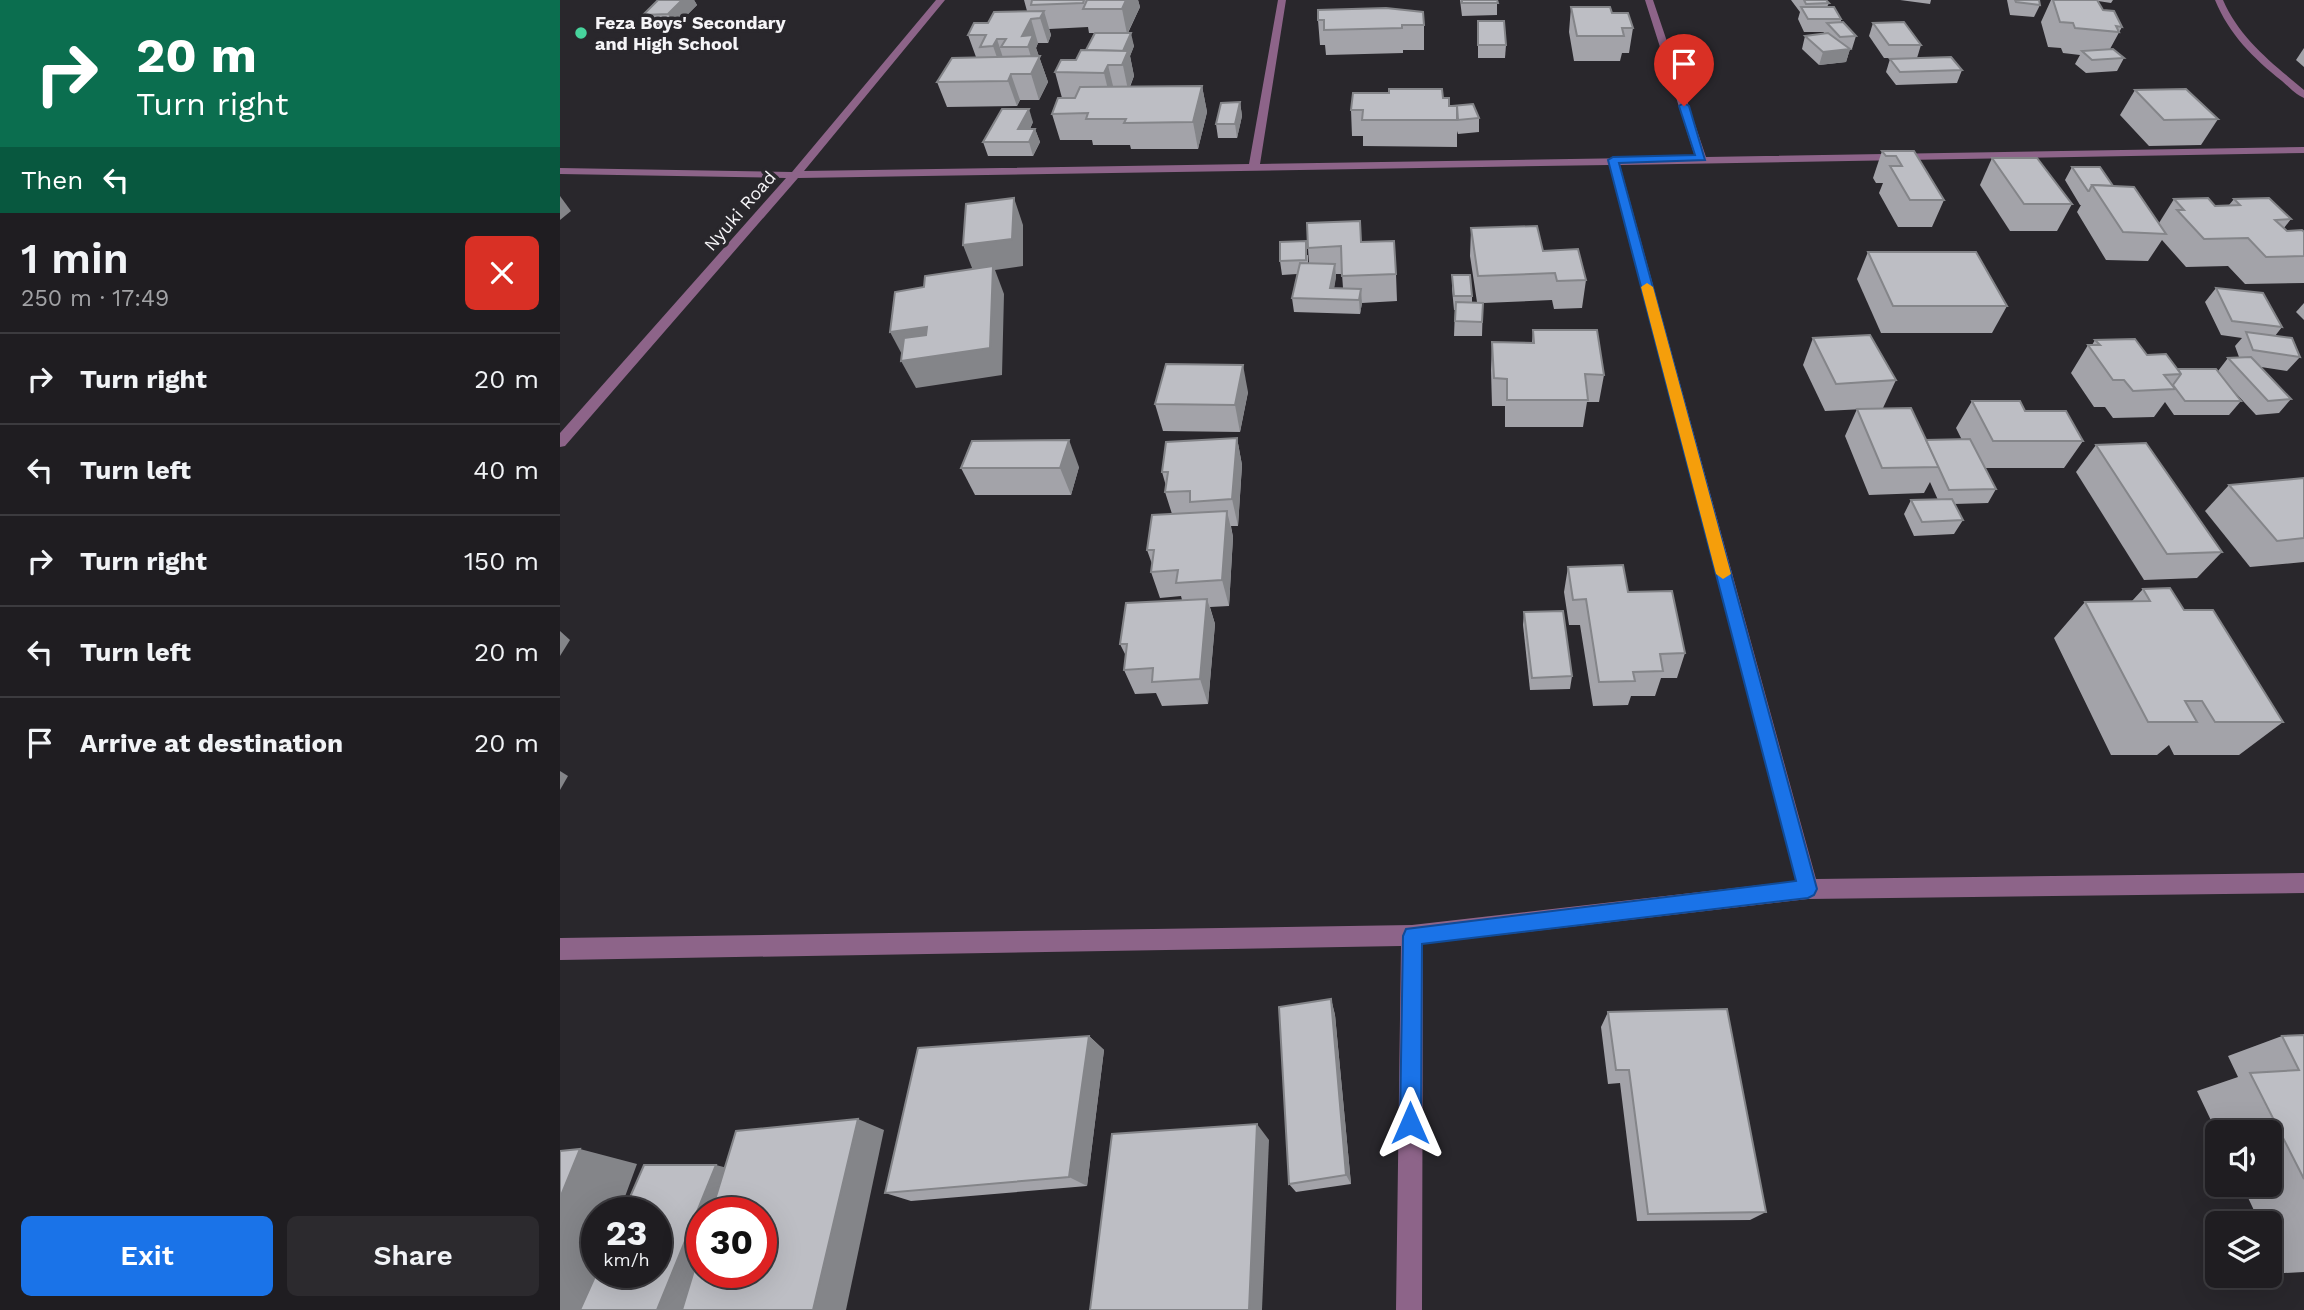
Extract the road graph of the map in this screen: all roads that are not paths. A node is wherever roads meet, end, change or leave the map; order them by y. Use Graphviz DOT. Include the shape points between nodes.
graph roads {
  1 [pos="941,0"];
  2 [pos="1282,0"];
  3 [pos="1649,0"];
  4 [pos="2219,0"];
  5 [pos="2304,95"];
  6 [pos="2304,150"];
  7 [pos="1701,158"];
  8 [pos="1613,160"];
  9 [pos="1254,166"];
  10 [pos="560,171"];
  11 [pos="795,175"];
  12 [pos="560,442"];
  13 [pos="2304,883"];
  14 [pos="1808,889"];
  15 [pos="1412,936"];
  16 [pos="560,949"];
  17 [pos="1409,1310"];
  1 -- 11 [label="street, Nyuki Road"];
  2 -- 9 [label="street"];
  3 -- 7 [label="street"];
  4 -- 5 [label="street" via="2238,38"];
  6 -- 7 [label="street"];
  7 -- 8 [label="street"];
  8 -- 9 [label="street"];
  8 -- 14 [label="street"];
  9 -- 11 [label="street"];
  10 -- 11 [label="street"];
  11 -- 12 [label="street, Nyuki Road"];
  13 -- 14 [label="street"];
  14 -- 15 [label="street"];
  15 -- 16 [label="street"];
  15 -- 17 [label="street"];
}
